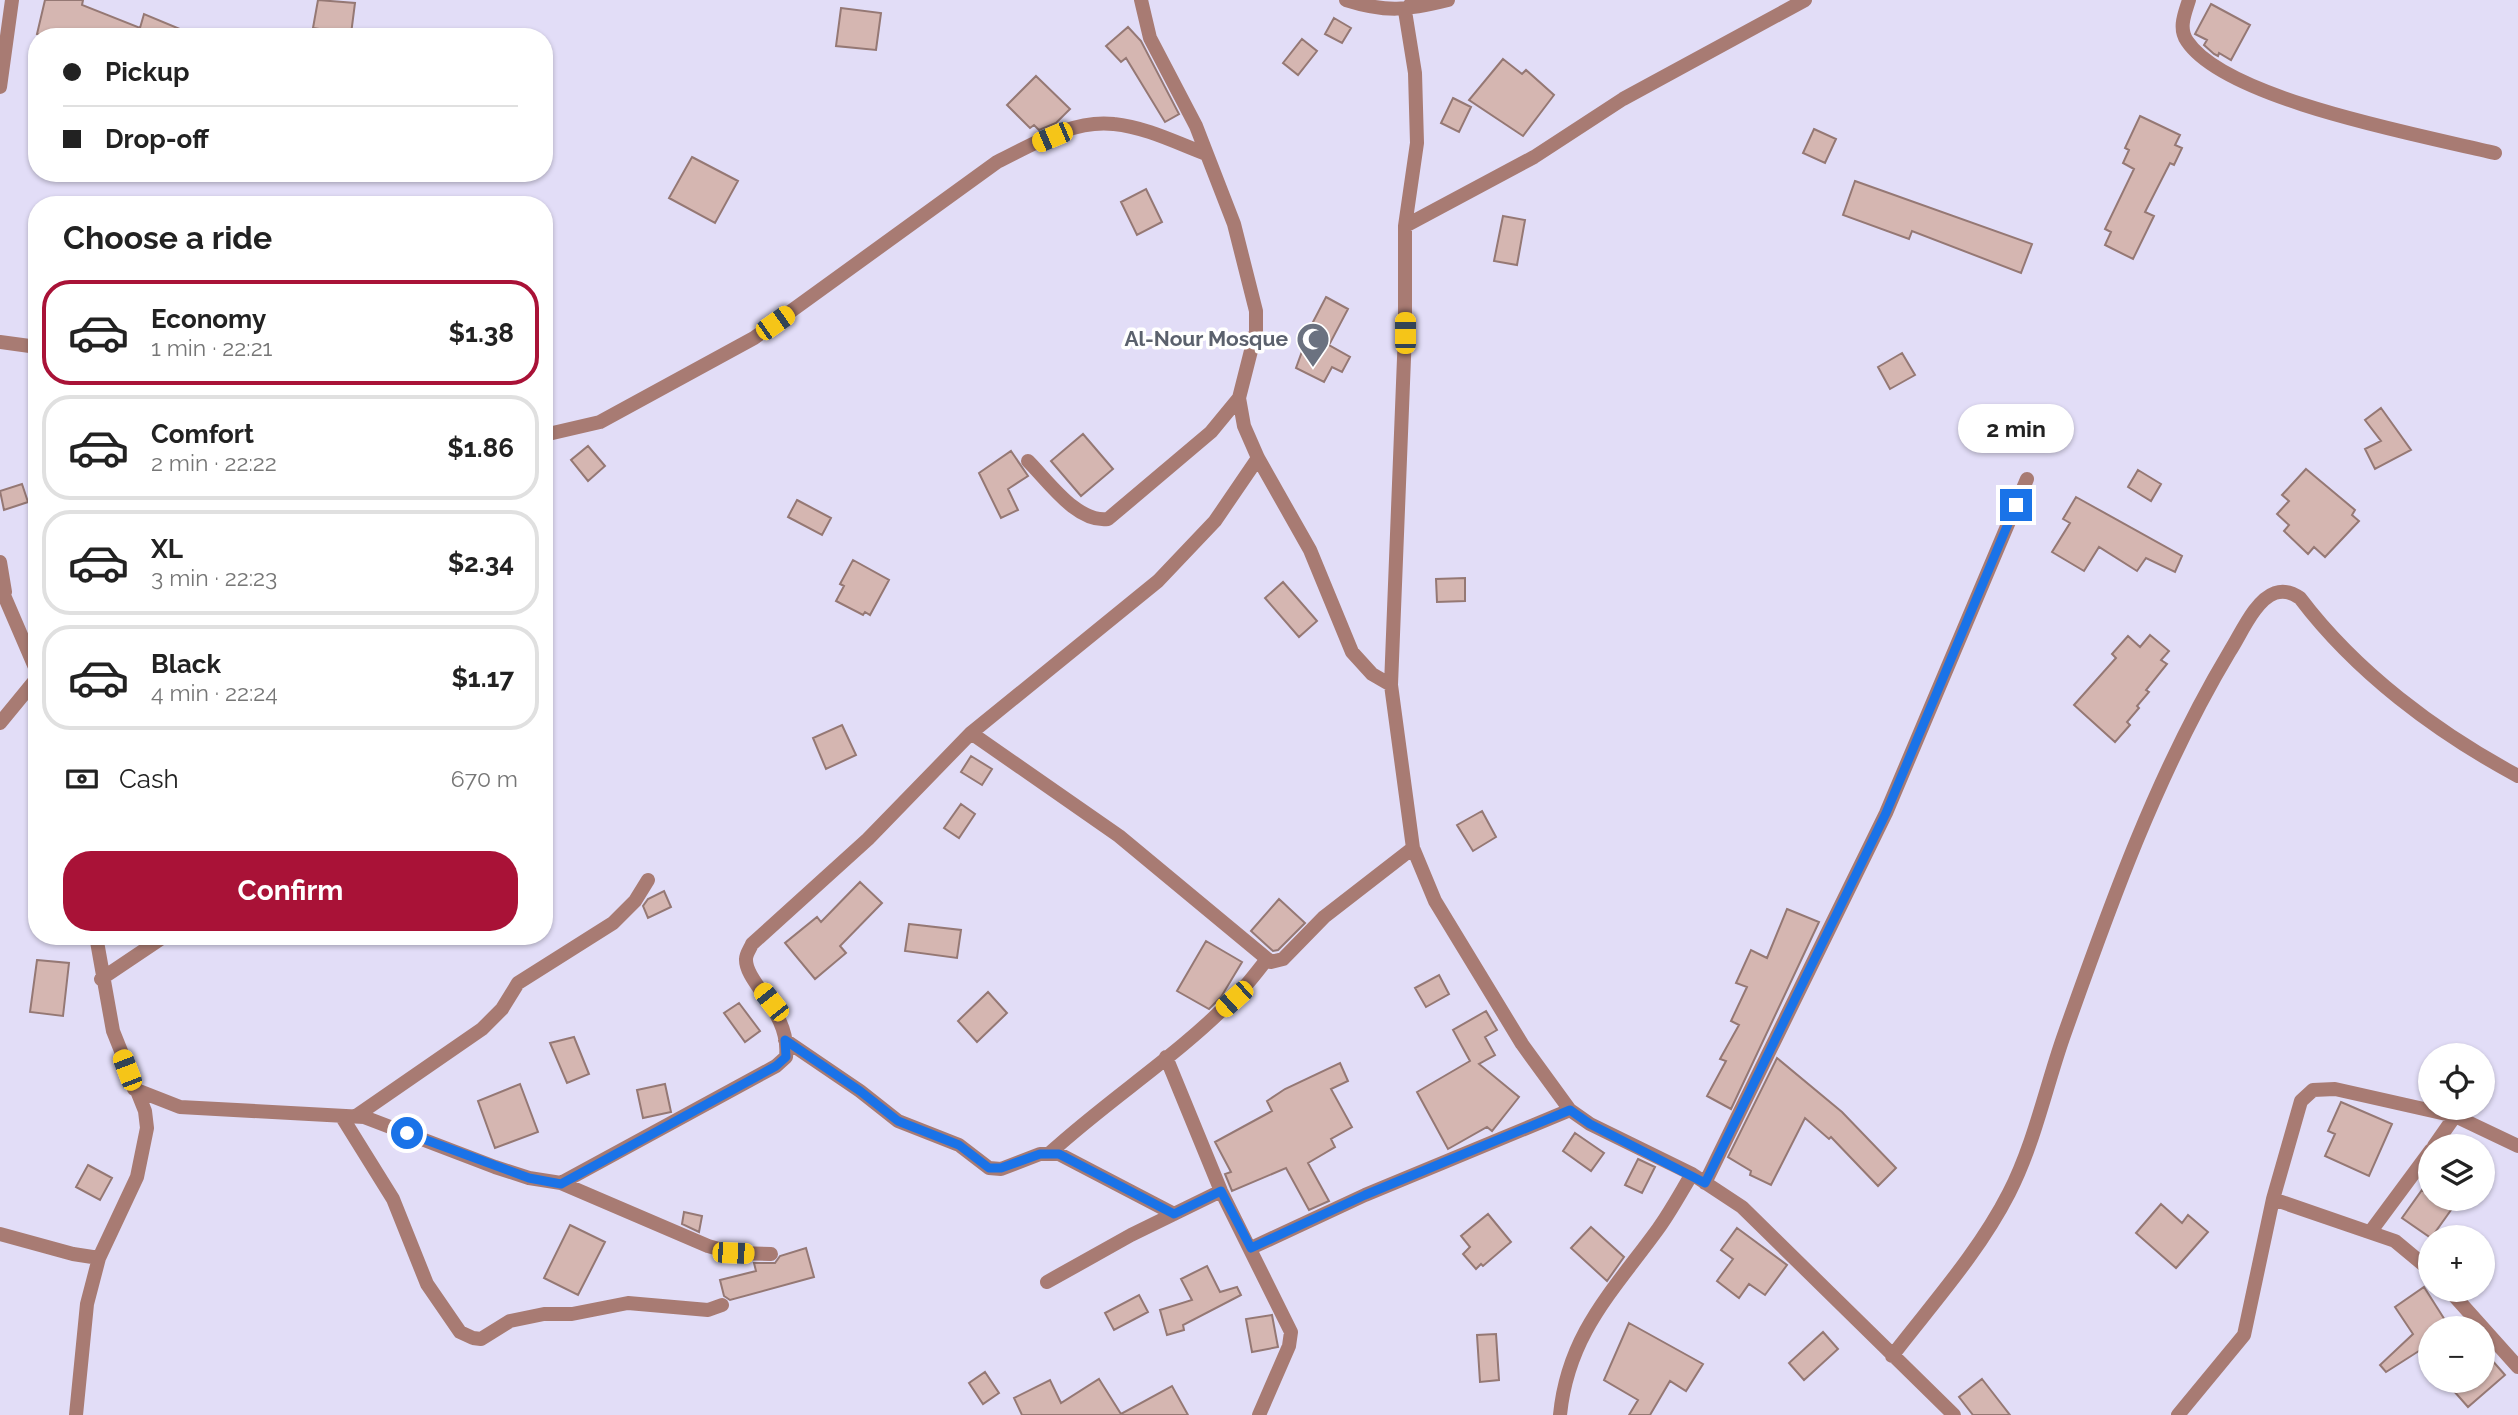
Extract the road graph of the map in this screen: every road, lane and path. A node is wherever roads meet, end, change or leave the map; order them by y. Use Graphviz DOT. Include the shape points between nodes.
graph roads {
  1 [pos="12,0"];
  2 [pos="1141,0"];
  3 [pos="1346,0"];
  4 [pos="1448,0"];
  5 [pos="1805,0"];
  6 [pos="2189,0"];
  7 [pos="1409,5"];
  8 [pos="0,87"];
  9 [pos="2495,153"];
  10 [pos="1206,154"];
  11 [pos="1405,226"];
  12 [pos="0,341"];
  13 [pos="28,346"];
  14 [pos="1239,398"];
  15 [pos="553,433"];
  16 [pos="1258,458"];
  17 [pos="1028,461"];
  18 [pos="2027,479"];
  19 [pos="0,562"];
  20 [pos="2,589"];
  21 [pos="28,651"];
  22 [pos="1391,685"];
  23 [pos="28,689"];
  24 [pos="0,723"];
  25 [pos="971,733"];
  26 [pos="2518,776"];
  27 [pos="1413,848"];
  28 [pos="648,880"];
  29 [pos="97,945"];
  30 [pos="152,945"];
  31 [pos="1267,959"];
  32 [pos="101,979"];
  33 [pos="785,1040"];
  34 [pos="1166,1056"];
  35 [pos="134,1089"];
  36 [pos="2418,1108"];
  37 [pos="1570,1110"];
  38 [pos="349,1116"];
  39 [pos="2463,1120"];
  40 [pos="2518,1146"];
  41 [pos="1051,1152"];
  42 [pos="2418,1167"];
  43 [pos="1692,1174"];
  44 [pos="1705,1183"];
  45 [pos="561,1184"];
  46 [pos="1221,1191"];
  47 [pos="2273,1199"];
  48 [pos="1174,1214"];
  49 [pos="2371,1231"];
  50 [pos="0,1234"];
  51 [pos="1251,1248"];
  52 [pos="771,1254"];
  53 [pos="99,1258"];
  54 [pos="2418,1260"];
  55 [pos="1047,1282"];
  56 [pos="2460,1302"];
  57 [pos="722,1305"];
  58 [pos="1892,1356"];
  59 [pos="2518,1367"];
  60 [pos="76,1415"];
  61 [pos="1259,1415"];
  62 [pos="1560,1415"];
  63 [pos="1954,1415"];
  64 [pos="2178,1415"];
  1 -- 8 [label="street"];
  2 -- 10 [label="street" via="1150,38"];
  3 -- 7 [label="street" via="1377,9"];
  4 -- 7 [label="street"];
  5 -- 11 [label="street" via="1623,99 1534,158"];
  6 -- 9 [label="street" via="2182,26 2186,40 2203,58 2229,74 2315,108"];
  7 -- 11 [label="street" via="1417,143"];
  10 -- 14 [label="street" via="1234,224 1256,312 1256,331"];
  10 -- 15 [label="street" via="1115,124 1074,127 1029,146 998,162 754,338 600,422"];
  11 -- 22 [label="street" via="1402,442"];
  12 -- 13 [label="street"];
  14 -- 16 [label="street" via="1244,426"];
  14 -- 17 [label="street" via="1211,432 1108,519 1096,520 1081,513"];
  16 -- 22 [label="street" via="1310,550 1352,652 1372,674"];
  16 -- 25 [label="street" via="1215,522 1158,581"];
  18 -- 44 [label="street" via="1886,813"];
  19 -- 20 [label="street"];
  20 -- 21 [label="street"];
  22 -- 27 [label="street"];
  23 -- 24 [label="street"];
  25 -- 31 [label="street" via="1119,836"];
  25 -- 33 [label="street" via="868,839 752,944 746,955 747,969 771,1002"];
  26 -- 58 [label="street" via="2455,739 2406,702 2345,650 2300,597 2291,592 2275,593 2262,603 2214,678 2158,785 2111,902 2028,1151 2008,1195 1973,1251"];
  27 -- 31 [label="street" via="1324,917 1283,959"];
  27 -- 37 [label="street" via="1435,901 1522,1044"];
  28 -- 38 [label="street" via="613,923 518,983 482,1030"];
  29 -- 32 [label="street"];
  30 -- 32 [label="street"];
  31 -- 34 [label="street" via="1234,999"];
  32 -- 35 [label="street"];
  33 -- 41 [label="street" via="898,1121 959,1145 989,1168"];
  33 -- 45 [label="street" via="786,1057 776,1066"];
  34 -- 41 [label="street"];
  34 -- 46 [label="street"];
  35 -- 38 [label="street" via="180,1107"];
  35 -- 53 [label="street" via="145,1111 145,1151"];
  36 -- 47 [label="street" via="2335,1089 2313,1090 2301,1101"];
  37 -- 43 [label="street"];
  37 -- 51 [label="street"];
  38 -- 45 [label="street" via="529,1178"];
  38 -- 57 [label="street" via="393,1199 427,1284 460,1332 481,1339 510,1321 628,1303 708,1310"];
  39 -- 40 [label="street"];
  41 -- 48 [label="street"];
  42 -- 49 [label="street"];
  43 -- 44 [label="street"];
  43 -- 62 [label="street" via="1584,1329"];
  44 -- 58 [label="street" via="1742,1207"];
  45 -- 52 [label="street" via="708,1246 733,1253"];
  46 -- 48 [label="street"];
  46 -- 51 [label="street"];
  47 -- 49 [label="street"];
  47 -- 64 [label="street" via="2244,1335"];
  48 -- 55 [label="street"];
  49 -- 54 [label="street" via="2395,1241"];
  50 -- 53 [label="street"];
  51 -- 61 [label="street" via="1291,1332"];
  53 -- 60 [label="street" via="87,1304"];
  56 -- 59 [label="street"];
  58 -- 63 [label="street"];
}
